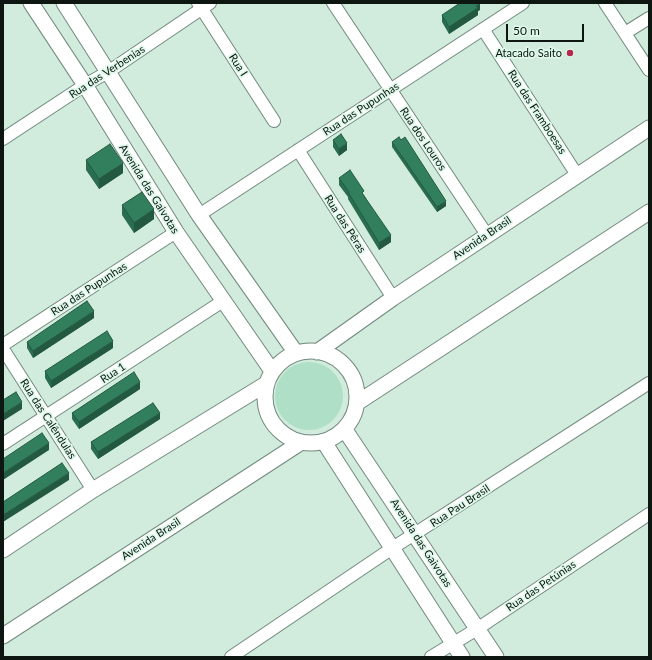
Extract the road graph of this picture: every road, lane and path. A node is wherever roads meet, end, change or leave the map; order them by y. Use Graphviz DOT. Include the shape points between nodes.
graph roads {
  1 [pos="31,3"];
  2 [pos="64,3"];
  3 [pos="333,3"];
  4 [pos="523,3"];
  5 [pos="605,3"];
  6 [pos="203,5"];
  7 [pos="649,18"];
  8 [pos="483,29"];
  9 [pos="625,33"];
  10 [pos="649,70"];
  11 [pos="108,72"];
  12 [pos="85,85"];
  13 [pos="390,89"];
  14 [pos="274,121"];
  15 [pos="649,128"];
  16 [pos="3,139"];
  17 [pos="298,150"];
  18 [pos="577,175"];
  19 [pos="649,212"];
  20 [pos="199,215"];
  21 [pos="176,232"];
  22 [pos="487,235"];
  23 [pos="393,298"];
  24 [pos="223,301"];
  25 [pos="3,345"];
  26 [pos="3,349"];
  27 [pos="317,352"];
  28 [pos="296,353"];
  29 [pos="272,371"];
  30 [pos="649,383"];
  31 [pos="266,384"];
  32 [pos="357,403"];
  33 [pos="46,416"];
  34 [pos="345,430"];
  35 [pos="324,442"];
  36 [pos="300,443"];
  37 [pos="3,444"];
  38 [pos="93,490"];
  39 [pos="649,514"];
  40 [pos="415,535"];
  41 [pos="391,549"];
  42 [pos="3,550"];
  43 [pos="477,629"];
  44 [pos="3,636"];
  45 [pos="453,643"];
  46 [pos="231,657"];
  47 [pos="431,657"];
  48 [pos="462,657"];
  49 [pos="496,657"];
  1 -- 12 [label="street, Avenida das Gaivotas"];
  2 -- 11 [label="street"];
  3 -- 13 [label="street, Rua dos Louros"];
  4 -- 8 [label="street, Rua das Pupunhas"];
  5 -- 9 [label="street"];
  6 -- 11 [label="street, Rua das Verbenias"];
  6 -- 14 [label="street, Rua I"];
  7 -- 9 [label="street"];
  8 -- 13 [label="street, Rua das Pupunhas"];
  8 -- 18 [label="street, Rua das Framboesas"];
  9 -- 10 [label="street"];
  11 -- 12 [label="street, Rua das Verbenias"];
  11 -- 20 [label="street"];
  12 -- 16 [label="street, Rua das Verbenias"];
  12 -- 21 [label="street, Avenida das Gaivotas"];
  13 -- 17 [label="street, Rua das Pupunhas"];
  13 -- 22 [label="street, Rua dos Louros"];
  15 -- 18 [label="street, Avenida Brasil"];
  17 -- 20 [label="street, Rua das Pupunhas"];
  17 -- 23 [label="street, Rua das Pêras"];
  18 -- 22 [label="street, Avenida Brasil"];
  19 -- 32 [label="street"];
  20 -- 28 [label="street"];
  21 -- 24 [label="street, Avenida das Gaivotas"];
  21 -- 25 [label="street, Rua das Pupunhas"];
  22 -- 23 [label="street, Avenida Brasil"];
  23 -- 27 [label="street, Avenida Brasil"];
  24 -- 29 [label="street, Avenida das Gaivotas"];
  24 -- 33 [label="street, Rua 1"];
  26 -- 33 [label="street, Rua das Calêndulas"];
  27 -- 28 [label="street"];
  27 -- 32 [label="street" via="326,353 340,361 350,373 356,387"];
  28 -- 29 [label="street" via="283,360"];
  29 -- 31 [label="street"];
  30 -- 40 [label="street, Rua Pau Brasil"];
  31 -- 36 [label="street" via="264,399 267,414 275,427 286,437"];
  31 -- 38 [label="street"];
  32 -- 34 [label="street" via="353,418"];
  33 -- 37 [label="street, Rua 1"];
  33 -- 38 [label="street, Rua das Calêndulas"];
  34 -- 35 [label="street"];
  34 -- 40 [label="street, Avenida das Gaivotas"];
  35 -- 36 [label="street"];
  35 -- 41 [label="street"];
  36 -- 44 [label="street, Avenida Brasil"];
  38 -- 42 [label="street"];
  39 -- 43 [label="street, Rua das Petúnias"];
  40 -- 41 [label="street, Rua Pau Brasil"];
  40 -- 43 [label="street, Avenida das Gaivotas"];
  41 -- 45 [label="street"];
  41 -- 46 [label="street, Rua Pau Brasil"];
  43 -- 45 [label="street, Rua das Petúnias"];
  43 -- 49 [label="street, Avenida das Gaivotas"];
  45 -- 47 [label="street, Rua das Petúnias"];
  45 -- 48 [label="street"];
}
